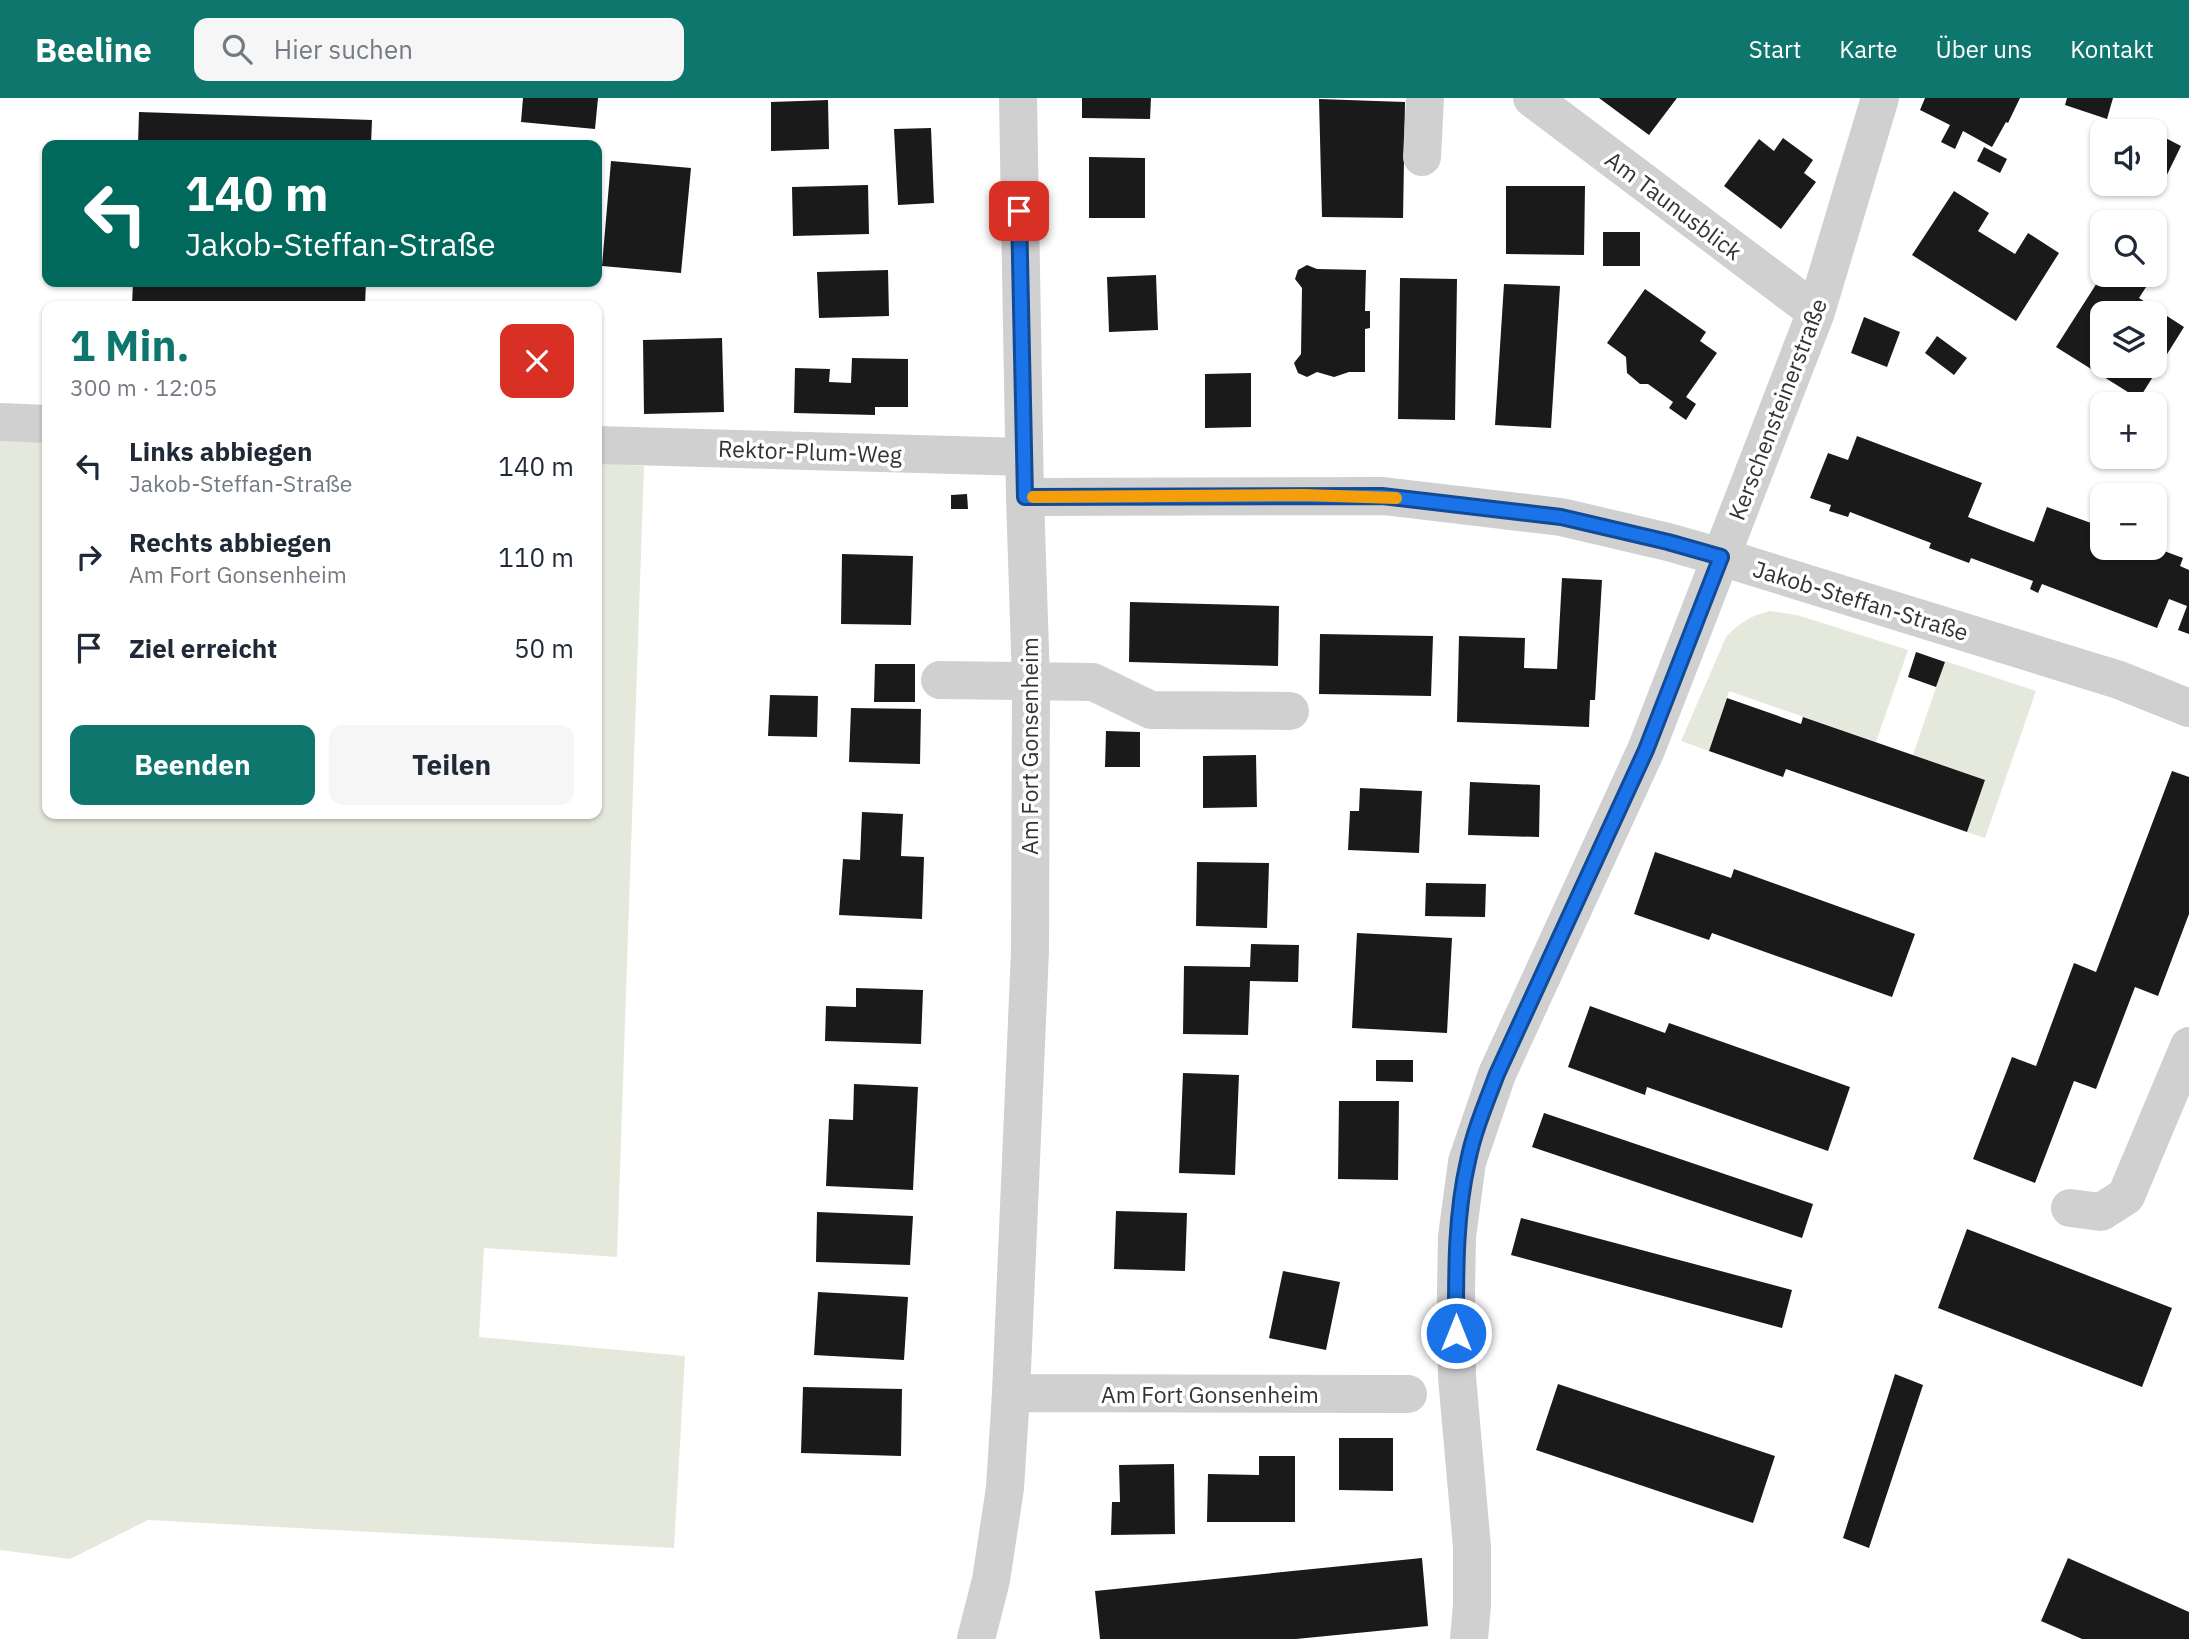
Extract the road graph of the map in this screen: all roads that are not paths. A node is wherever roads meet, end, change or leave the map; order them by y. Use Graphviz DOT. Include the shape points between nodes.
graph roads {
  1 [pos="1018,98"];
  2 [pos="1425,98"];
  3 [pos="1532,98"];
  4 [pos="1880,98"];
  5 [pos="1422,157"];
  6 [pos="1816,312"];
  7 [pos="0,422"];
  8 [pos="42,424"];
  9 [pos="602,445"];
  10 [pos="1024,457"];
  11 [pos="1025,497"];
  12 [pos="1721,557"];
  13 [pos="940,680"];
  14 [pos="1031,682"];
  15 [pos="2189,708"];
  16 [pos="1290,711"];
  17 [pos="2189,1046"];
  18 [pos="2070,1208"];
  19 [pos="1011,1393"];
  20 [pos="1408,1394"];
  21 [pos="976,1639"];
  22 [pos="1469,1639"];
  1 -- 10 [label="street, Am Fort Gonsenheim"];
  2 -- 5 [label="street"];
  3 -- 6 [label="street, Am Taunusblick"];
  4 -- 6 [label="street, Kerschensteinerstraße"];
  6 -- 12 [label="street, Kerschensteinerstraße"];
  7 -- 8 [label="street"];
  9 -- 10 [label="street, Rektor-Plum-Weg"];
  10 -- 11 [label="street, Am Fort Gonsenheim"];
  11 -- 12 [label="street, Jakob-Steffan-Straße" via="1382,496 1561,517"];
  11 -- 14 [label="street, Am Fort Gonsenheim"];
  12 -- 15 [label="street, Jakob-Steffan-Straße" via="2119,680"];
  12 -- 22 [label="street, Kerschensteinerstraße" via="1646,750 1497,1074 1467,1162 1457,1237 1456,1290 1457,1377 1472,1547"];
  13 -- 14 [label="street"];
  14 -- 16 [label="street" via="1093,682 1151,710"];
  14 -- 19 [label="street, Am Fort Gonsenheim" via="1030,951"];
  17 -- 18 [label="street" via="2126,1196 2101,1212"];
  19 -- 20 [label="street, Am Fort Gonsenheim"];
  19 -- 21 [label="street, Am Fort Gonsenheim" via="1005,1488 991,1580"];
}
